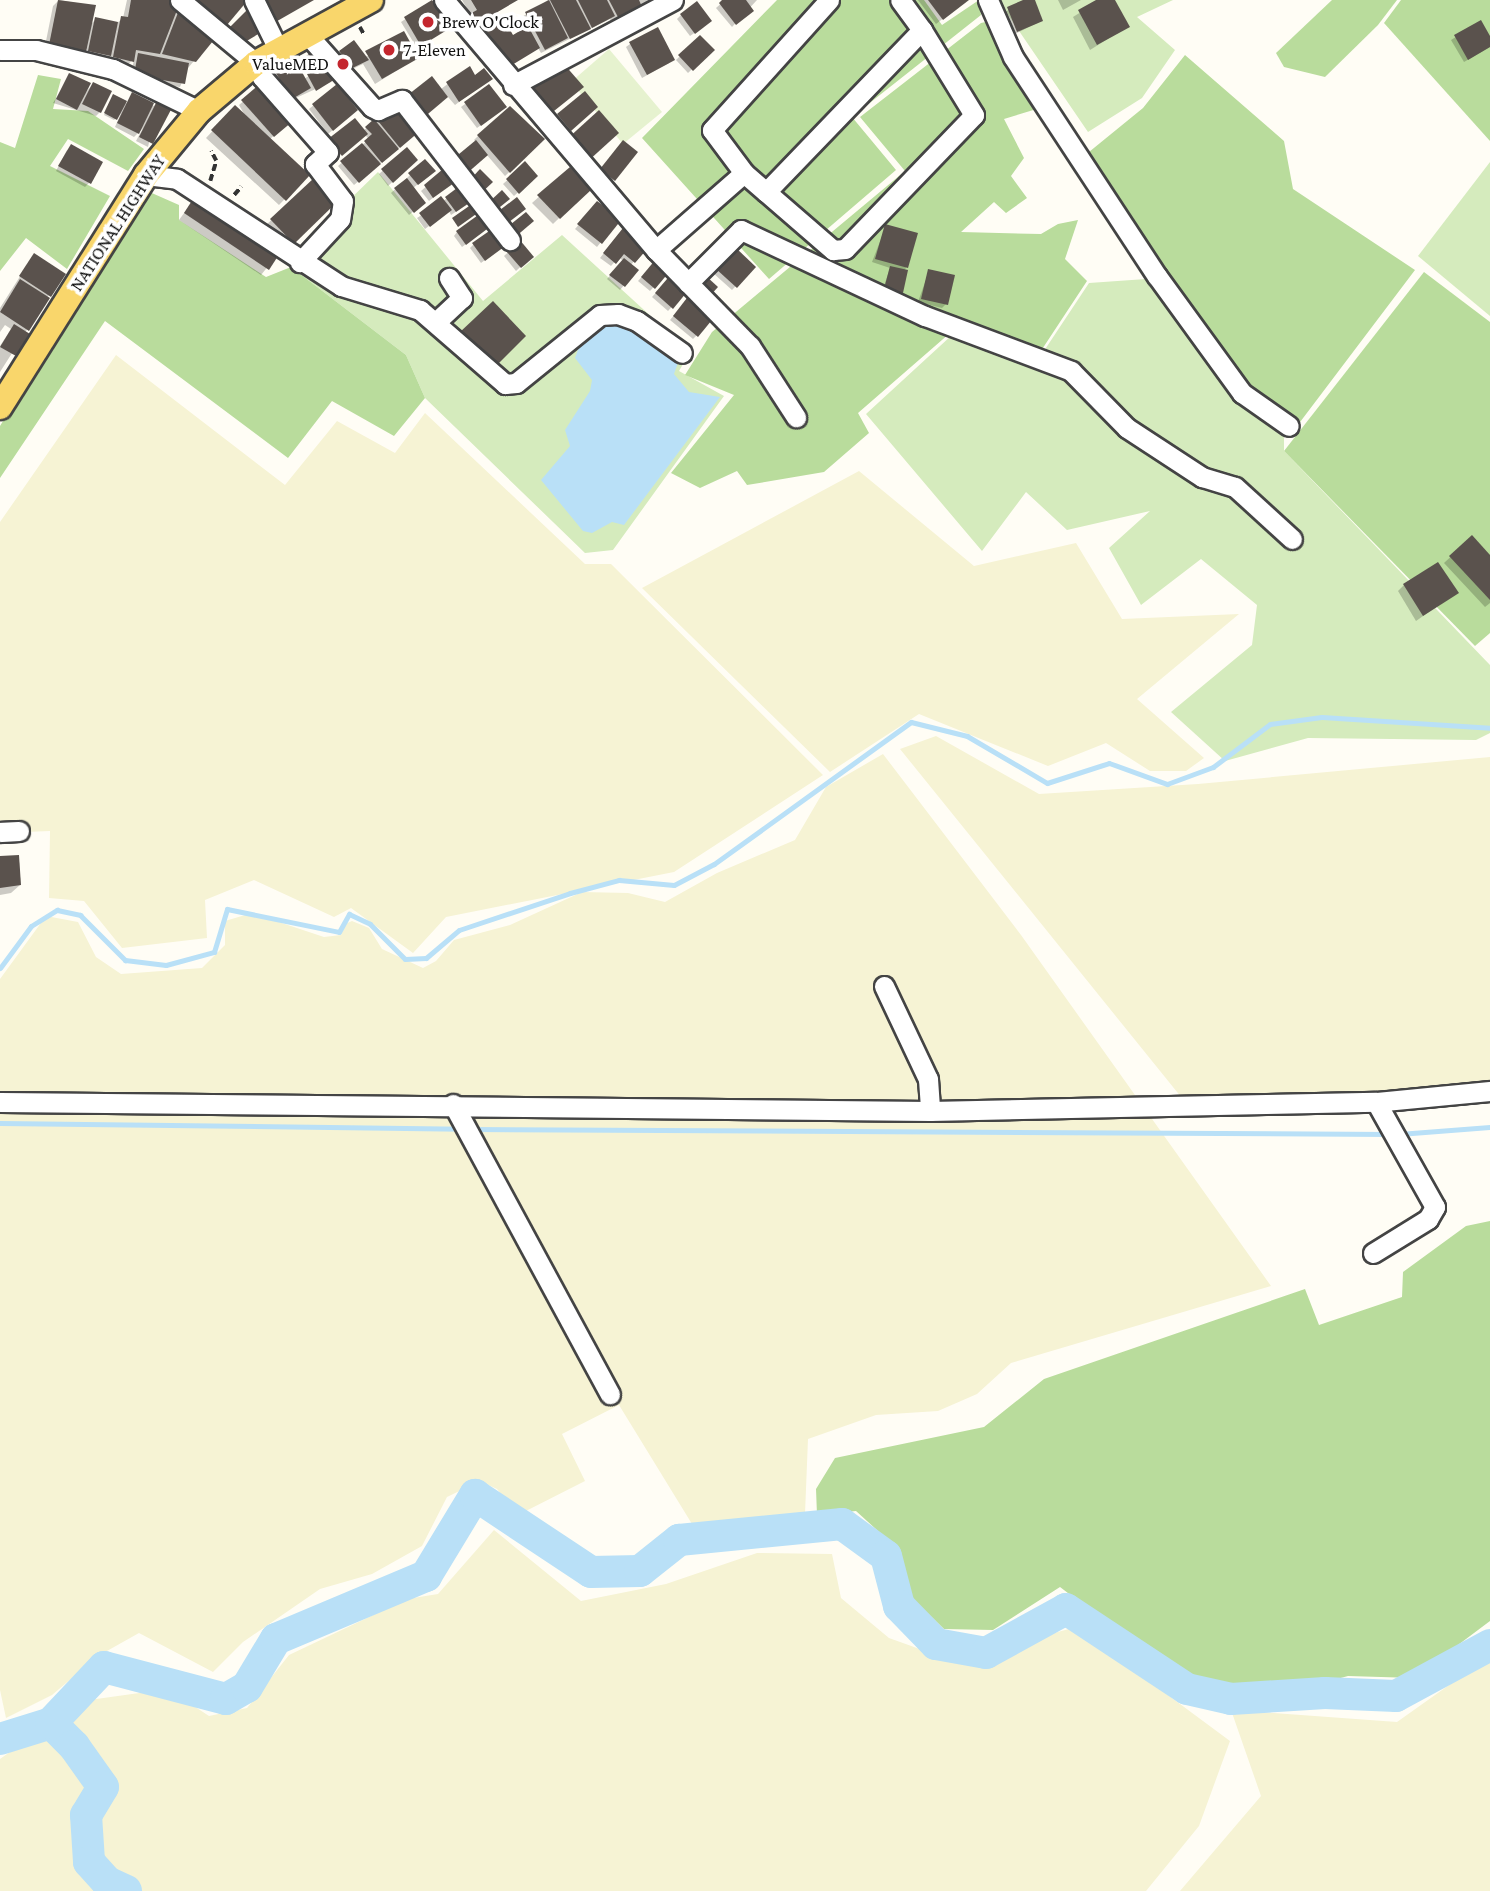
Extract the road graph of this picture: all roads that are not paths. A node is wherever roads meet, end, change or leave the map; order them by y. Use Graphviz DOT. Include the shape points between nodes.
graph roads {
  1 [pos="180,0"];
  2 [pos="254,0"];
  3 [pos="371,0"];
  4 [pos="444,0"];
  5 [pos="673,0"];
  6 [pos="830,0"];
  7 [pos="900,0"];
  8 [pos="988,0"];
  9 [pos="922,30"];
  10 [pos="306,33"];
  11 [pos="278,49"];
  12 [pos="0,50"];
  13 [pos="256,62"];
  14 [pos="513,85"];
  15 [pos="199,111"];
  16 [pos="744,173"];
  17 [pos="146,175"];
  18 [pos="766,192"];
  19 [pos="510,240"];
  20 [pos="656,250"];
  21 [pos="300,262"];
  22 [pos="449,278"];
  23 [pos="688,283"];
  24 [pos="437,321"];
  25 [pos="682,353"];
  26 [pos="0,407"];
  27 [pos="796,417"];
  28 [pos="1289,426"];
  29 [pos="1292,539"];
  30 [pos="884,986"];
  31 [pos="1490,1091"];
  32 [pos="0,1102"];
  33 [pos="453,1104"];
  34 [pos="1378,1106"];
  35 [pos="930,1111"];
  36 [pos="1373,1253"];
  37 [pos="610,1394"];
  1 -- 13 [label="street"];
  2 -- 11 [label="street"];
  3 -- 10 [label="main road, NATIONAL HIGHWAY"];
  4 -- 14 [label="street"];
  5 -- 14 [label="street"];
  6 -- 16 [label="street" via="715,122 714,136"];
  7 -- 9 [label="street"];
  8 -- 28 [label="street" via="1013,57 1157,276 1242,393"];
  9 -- 18 [label="street"];
  9 -- 18 [label="street" via="974,115 845,249 833,250"];
  10 -- 11 [label="main road, NATIONAL HIGHWAY"];
  10 -- 19 [label="street" via="372,107 378,110 401,100"];
  11 -- 13 [label="main road, NATIONAL HIGHWAY"];
  12 -- 15 [label="street" via="36,50 113,69"];
  13 -- 15 [label="main road, NATIONAL HIGHWAY"];
  13 -- 21 [label="street" via="262,77 328,152 315,164 343,201 340,219"];
  14 -- 20 [label="street"];
  15 -- 17 [label="main road, NATIONAL HIGHWAY"];
  16 -- 18 [label="street"];
  16 -- 20 [label="street"];
  17 -- 21 [label="street" via="177,179"];
  17 -- 26 [label="main road, NATIONAL HIGHWAY"];
  20 -- 23 [label="street"];
  21 -- 24 [label="street" via="341,286 419,310"];
  22 -- 24 [label="street" via="462,298"];
  23 -- 27 [label="street" via="750,346"];
  23 -- 29 [label="street" via="741,230 926,316 1071,371 1127,428 1202,477 1235,487"];
  24 -- 25 [label="street" via="505,384 516,383 600,314 637,321"];
  30 -- 35 [label="street" via="928,1079"];
  31 -- 34 [label="street"];
  32 -- 33 [label="street"];
  33 -- 35 [label="street"];
  33 -- 37 [label="street"];
  34 -- 35 [label="street"];
  34 -- 36 [label="street" via="1435,1207 1428,1219"];
}
